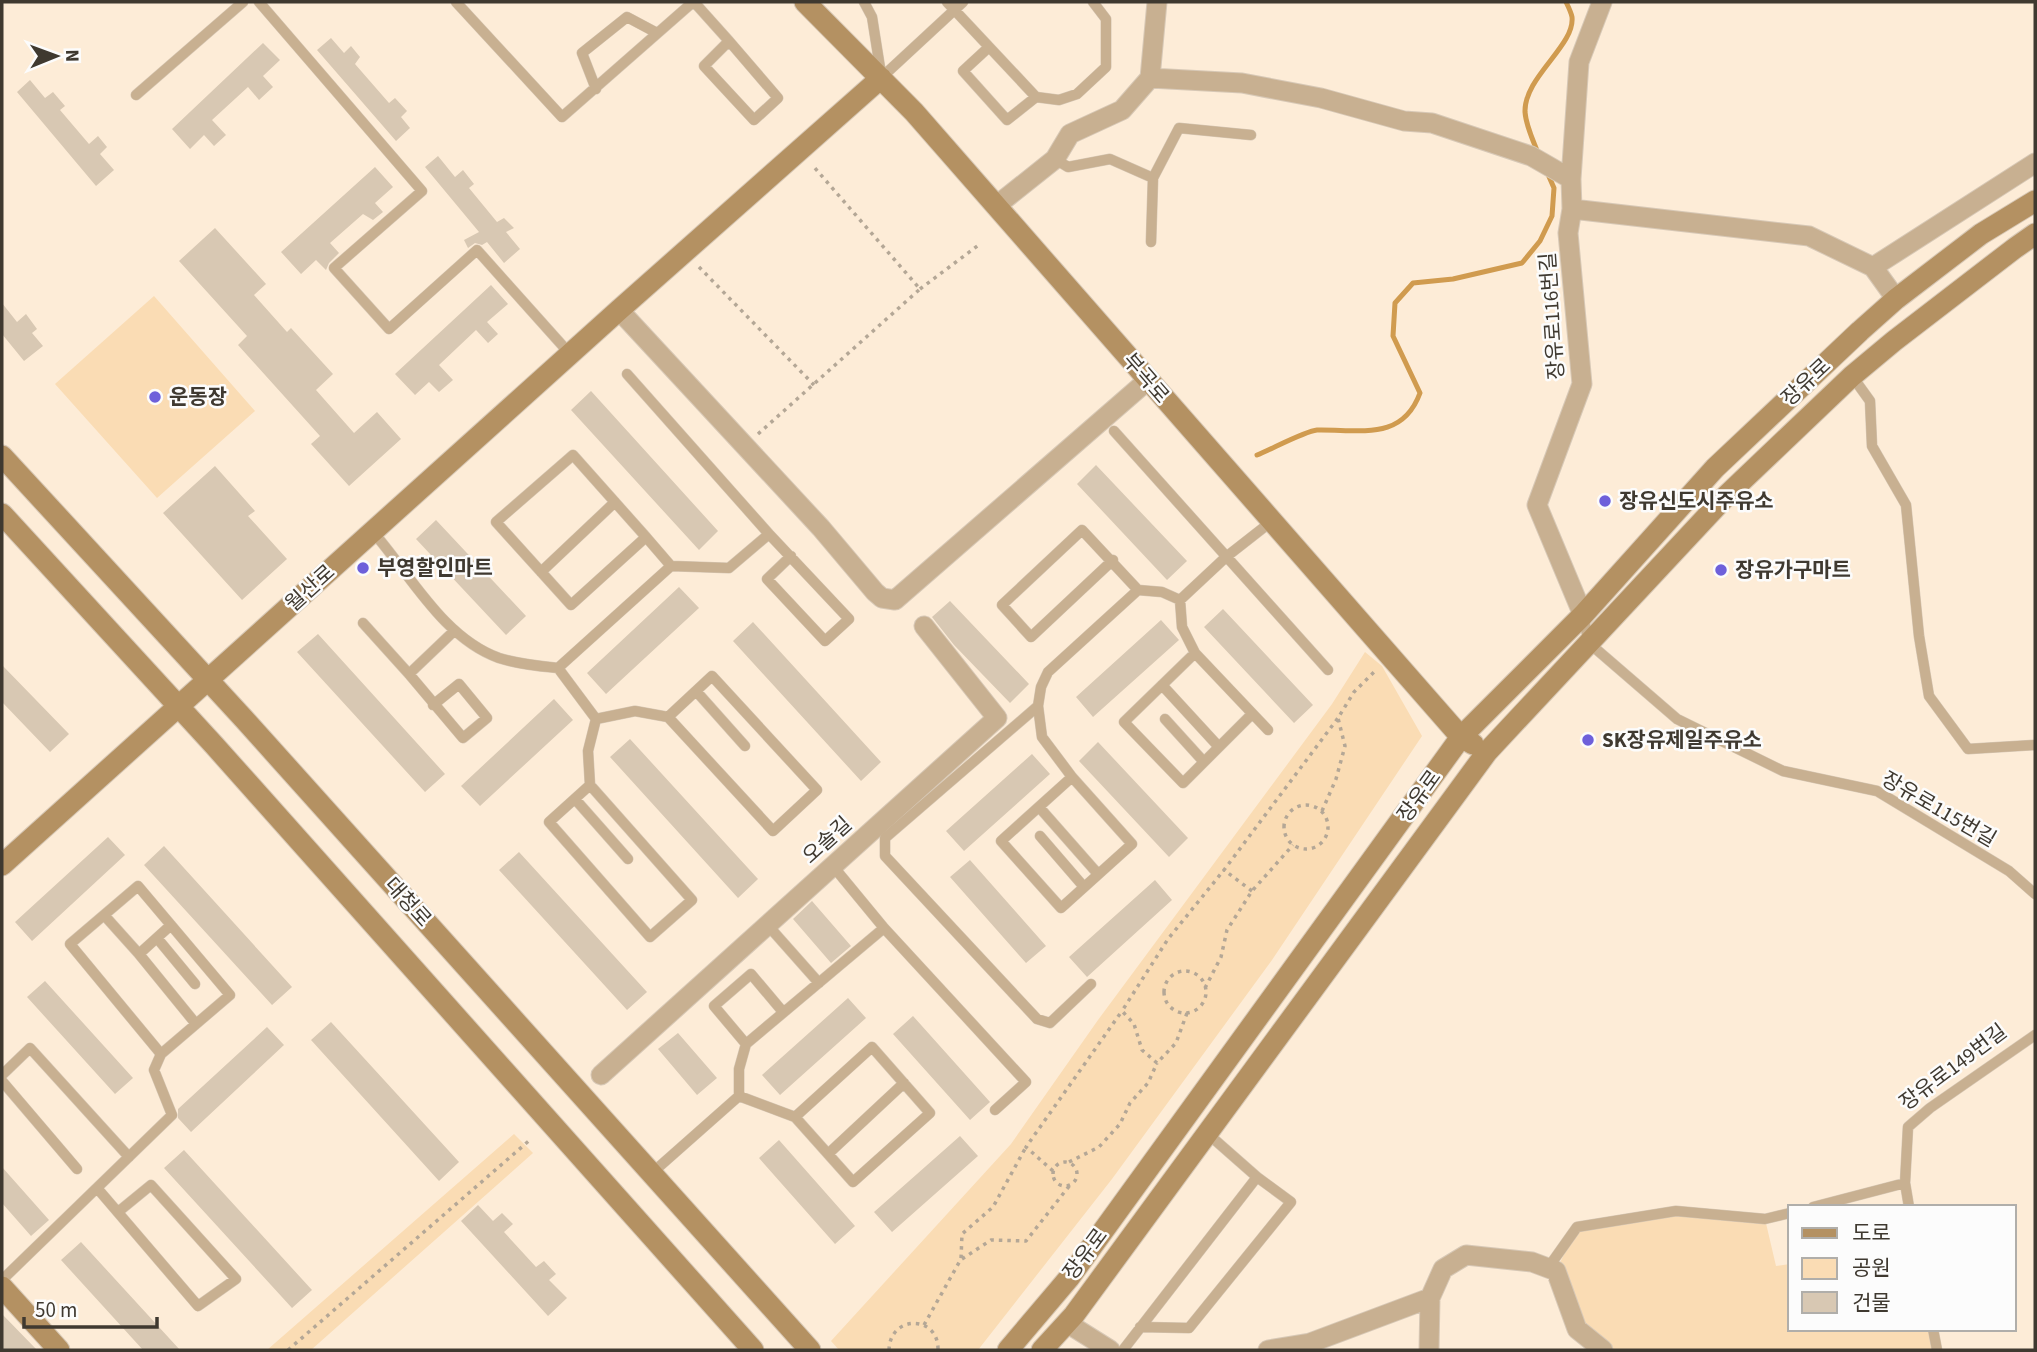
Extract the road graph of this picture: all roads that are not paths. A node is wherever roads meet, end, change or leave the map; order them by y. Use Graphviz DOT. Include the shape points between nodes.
graph roads {
  1 [pos="243,2"];
  2 [pos="259,2"];
  3 [pos="456,2"];
  4 [pos="693,2"];
  5 [pos="806,2"];
  6 [pos="864,2"];
  7 [pos="963,2"];
  8 [pos="1093,2"];
  9 [pos="1157,2"];
  10 [pos="1602,2"];
  11 [pos="951,6"];
  12 [pos="657,33"];
  13 [pos="729,41"];
  14 [pos="989,47"];
  15 [pos="881,78"];
  16 [pos="1150,78"];
  17 [pos="596,89"];
  18 [pos="136,95"];
  19 [pos="1036,97"];
  20 [pos="1251,135"];
  21 [pos="1055,159"];
  22 [pos="2035,163"];
  23 [pos="1153,178"];
  24 [pos="1571,179"];
  25 [pos="2035,201"];
  26 [pos="996,206"];
  27 [pos="1572,209"];
  28 [pos="2035,234"];
  29 [pos="1151,242"];
  30 [pos="1872,267"];
  31 [pos="1896,299"];
  32 [pos="619,310"];
  33 [pos="570,354"];
  34 [pos="627,374"];
  35 [pos="1852,376"];
  36 [pos="1148,380"];
  37 [pos="1114,431"];
  38 [pos="2,456"];
  39 [pos="615,502"];
  40 [pos="2,514"];
  41 [pos="1272,521"];
  42 [pos="372,532"];
  43 [pos="769,534"];
  44 [pos="646,537"];
  45 [pos="791,556"];
  46 [pos="1226,557"];
  47 [pos="1113,560"];
  48 [pos="671,566"];
  49 [pos="541,572"];
  50 [pos="1139,590"];
  51 [pos="1180,600"];
  52 [pos="1583,615"];
  53 [pos="363,623"];
  54 [pos="924,626"];
  55 [pos="453,632"];
  56 [pos="1589,643"];
  57 [pos="1195,653"];
  58 [pos="558,667"];
  59 [pos="1328,670"];
  60 [pos="408,674"];
  61 [pos="208,680"];
  62 [pos="1162,685"];
  63 [pos="696,691"];
  64 [pos="433,705"];
  65 [pos="179,706"];
  66 [pos="1038,706"];
  67 [pos="1252,714"];
  68 [pos="668,717"];
  69 [pos="596,719"];
  70 [pos="1165,719"];
  71 [pos="1268,730"];
  72 [pos="1461,737"];
  73 [pos="2035,745"];
  74 [pos="745,746"];
  75 [pos="1219,747"];
  76 [pos="1487,752"];
  77 [pos="1204,762"];
  78 [pos="1072,777"];
  79 [pos="590,785"];
  80 [pos="575,799"];
  81 [pos="1039,807"];
  82 [pos="1040,836"];
  83 [pos="628,859"];
  84 [pos="2,865"];
  85 [pos="836,871"];
  86 [pos="1098,874"];
  87 [pos="1084,887"];
  88 [pos="2035,894"];
  89 [pos="104,915"];
  90 [pos="171,925"];
  91 [pos="884,928"];
  92 [pos="772,930"];
  93 [pos="157,939"];
  94 [pos="139,954"];
  95 [pos="819,983"];
  96 [pos="195,984"];
  97 [pos="1091,984"];
  98 [pos="783,1012"];
  99 [pos="196,1024"];
  100 [pos="2035,1035"];
  101 [pos="746,1044"];
  102 [pos="161,1054"];
  103 [pos="2,1074"];
  104 [pos="601,1075"];
  105 [pos="2,1081"];
  106 [pos="904,1083"];
  107 [pos="739,1096"];
  108 [pos="995,1110"];
  109 [pos="795,1117"];
  110 [pos="1207,1133"];
  111 [pos="828,1154"];
  112 [pos="129,1157"];
  113 [pos="77,1169"];
  114 [pos="651,1173"];
  115 [pos="1257,1177"];
  116 [pos="1905,1183"];
  117 [pos="97,1188"];
  118 [pos="1821,1205"];
  119 [pos="1909,1205"];
  120 [pos="118,1212"];
  121 [pos="1788,1213"];
  122 [pos="1548,1268"];
  123 [pos="2,1280"];
  124 [pos="2,1287"];
  125 [pos="1430,1298"];
  126 [pos="1067,1323"];
  127 [pos="1140,1327"];
  128 [pos="1933,1331"];
  129 [pos="59,1350"];
  130 [pos="753,1350"];
  131 [pos="810,1350"];
  132 [pos="1008,1350"];
  133 [pos="1042,1350"];
  134 [pos="1110,1350"];
  135 [pos="1123,1350"];
  136 [pos="1268,1350"];
  137 [pos="1430,1350"];
  138 [pos="1603,1350"];
  139 [pos="1937,1350"];
  1 -- 18 [label="lane"];
  2 -- 33 [label="lane" via="422,191 334,268 389,329 477,250"];
  3 -- 17 [label="lane" via="562,117"];
  4 -- 12 [label="lane"];
  4 -- 13 [label="lane"];
  5 -- 15 [label="main road, 부곡로"];
  6 -- 15 [label="lane" via="872,17"];
  7 -- 11 [label="lane"];
  8 -- 19 [label="lane" via="1106,19 1106,67 1077,94 1059,100"];
  9 -- 16 [label="street"];
  10 -- 24 [label="street, 장유로116번길" via="1578,62"];
  11 -- 14 [label="lane"];
  11 -- 15 [label="lane"];
  12 -- 17 [label="lane"];
  12 -- 17 [label="lane" via="627,18 582,53"];
  13 -- 13 [label="lane" via="778,98 754,120 704,66"];
  14 -- 19 [label="lane"];
  14 -- 19 [label="lane" via="963,71 1007,120"];
  15 -- 26 [label="main road, 부곡로"];
  15 -- 32 [label="main road, 월산로"];
  16 -- 21 [label="street" via="1122,110 1070,134"];
  16 -- 24 [label="street" via="1242,83 1404,121 1432,123 1531,156"];
  20 -- 23 [label="lane" via="1179,128"];
  21 -- 23 [label="lane" via="1068,167 1110,159"];
  21 -- 26 [label="street"];
  22 -- 30 [label="street"];
  23 -- 29 [label="lane"];
  24 -- 27 [label="street, 장유로116번길"];
  25 -- 31 [label="main road, 장유로" via="1981,234"];
  26 -- 36 [label="main road, 부곡로"];
  27 -- 30 [label="street" via="1809,236"];
  27 -- 52 [label="street, 장유로116번길" via="1568,233 1582,384 1537,505"];
  28 -- 35 [label="main road, 장유로"];
  30 -- 31 [label="street"];
  31 -- 52 [label="main road, 장유로" via="1715,468"];
  32 -- 33 [label="main road, 월산로"];
  32 -- 36 [label="street" via="875,592 895,600"];
  33 -- 42 [label="main road, 월산로"];
  34 -- 43 [label="lane"];
  35 -- 56 [label="main road, 장유로" via="1727,495"];
  35 -- 73 [label="lane, 장유로" via="1870,401 1872,446 1906,505 1929,696 1968,749"];
  36 -- 41 [label="main road, 부곡로"];
  37 -- 46 [label="lane"];
  38 -- 61 [label="main road, 대청로"];
  39 -- 44 [label="lane"];
  39 -- 49 [label="lane"];
  39 -- 49 [label="lane" via="573,455 496,522"];
  40 -- 65 [label="main road, 대청로"];
  41 -- 46 [label="lane"];
  41 -- 72 [label="main road, 부곡로"];
  42 -- 55 [label="lane"];
  42 -- 61 [label="main road, 월산로"];
  43 -- 45 [label="lane"];
  43 -- 48 [label="lane" via="729,568"];
  44 -- 48 [label="lane"];
  44 -- 49 [label="lane" via="572,605"];
  45 -- 45 [label="lane" via="849,619 825,641 767,579"];
  46 -- 51 [label="lane"];
  46 -- 59 [label="lane"];
  47 -- 47 [label="lane" via="1082,530 1002,606 1031,637"];
  47 -- 50 [label="lane"];
  48 -- 58 [label="lane"];
  50 -- 51 [label="lane" via="1162,592"];
  50 -- 66 [label="lane" via="1048,672"];
  51 -- 57 [label="lane" via="1182,627"];
  52 -- 56 [label="lane"];
  52 -- 72 [label="main road, 장유로"];
  53 -- 60 [label="lane"];
  54 -- 104 [label="street, 오솔길" via="997,718"];
  55 -- 58 [label="lane" via="497,657"];
  55 -- 60 [label="lane"];
  56 -- 76 [label="main road, 장유로"];
  56 -- 88 [label="lane, 장유로115번길" via="1677,719 1783,771 1877,791 2009,871"];
  57 -- 62 [label="lane"];
  57 -- 67 [label="lane"];
  58 -- 69 [label="lane"];
  60 -- 64 [label="lane"];
  61 -- 65 [label="main road, 월산로"];
  61 -- 114 [label="main road, 대청로"];
  62 -- 75 [label="lane"];
  62 -- 77 [label="lane" via="1124,722 1183,783"];
  63 -- 68 [label="lane"];
  63 -- 68 [label="lane" via="712,676 817,790 773,831"];
  63 -- 74 [label="lane"];
  64 -- 64 [label="lane" via="463,738 487,718 459,684"];
  65 -- 84 [label="main road, 월산로"];
  65 -- 130 [label="main road, 대청로"];
  66 -- 78 [label="lane" via="1042,737"];
  66 -- 97 [label="lane" via="885,838 884,856 1037,1019 1050,1023"];
  67 -- 71 [label="lane"];
  67 -- 75 [label="lane"];
  68 -- 69 [label="lane" via="635,711"];
  69 -- 79 [label="lane" via="588,751"];
  70 -- 77 [label="lane"];
  72 -- 76 [label="main road, 부곡로"];
  72 -- 132 [label="main road, 장유로" via="1069,1278"];
  75 -- 77 [label="lane"];
  76 -- 110 [label="main road, 장유로"];
  78 -- 81 [label="lane"];
  78 -- 86 [label="lane" via="1132,844"];
  79 -- 80 [label="lane"];
  79 -- 80 [label="lane" via="692,900 650,937 548,822"];
  80 -- 83 [label="lane"];
  81 -- 86 [label="lane"];
  81 -- 87 [label="lane" via="1001,841 1061,908"];
  82 -- 87 [label="lane"];
  85 -- 91 [label="lane"];
  86 -- 87 [label="lane"];
  89 -- 90 [label="lane" via="138,886"];
  89 -- 94 [label="lane"];
  89 -- 102 [label="lane" via="70,944"];
  90 -- 93 [label="lane"];
  90 -- 99 [label="lane" via="230,995"];
  91 -- 95 [label="lane"];
  91 -- 108 [label="lane" via="1026,1082"];
  92 -- 95 [label="lane"];
  93 -- 94 [label="lane"];
  93 -- 96 [label="lane"];
  94 -- 99 [label="lane"];
  95 -- 98 [label="lane"];
  98 -- 101 [label="lane"];
  98 -- 101 [label="lane" via="751,974 714,1006"];
  99 -- 102 [label="lane"];
  100 -- 116 [label="lane, 장유로149번길" via="1908,1127"];
  101 -- 107 [label="lane" via="739,1069"];
  102 -- 112 [label="lane" via="154,1070 172,1115"];
  103 -- 112 [label="lane" via="30,1048"];
  105 -- 113 [label="lane"];
  106 -- 109 [label="lane" via="872,1047"];
  106 -- 111 [label="lane"];
  106 -- 111 [label="lane" via="930,1113 853,1182"];
  107 -- 109 [label="lane"];
  107 -- 114 [label="lane"];
  109 -- 111 [label="lane"];
  110 -- 115 [label="lane"];
  110 -- 126 [label="main road, 장유로"];
  112 -- 117 [label="lane"];
  114 -- 131 [label="main road, 대청로"];
  115 -- 127 [label="lane"];
  115 -- 127 [label="lane" via="1291,1202 1189,1328"];
  116 -- 118 [label="lane"];
  116 -- 119 [label="lane, 장유로149번길"];
  117 -- 120 [label="lane"];
  117 -- 123 [label="lane"];
  120 -- 120 [label="lane" via="198,1306 236,1279 151,1185"];
  121 -- 122 [label="lane" via="1765,1219 1676,1211 1577,1227"];
  122 -- 125 [label="street" via="1512,1258 1466,1255 1443,1269"];
  122 -- 138 [label="street" via="1556,1271 1577,1329"];
  124 -- 129 [label="main road"];
  125 -- 136 [label="street" via="1310,1343"];
  125 -- 137 [label="street"];
  126 -- 133 [label="main road, 장유로"];
  126 -- 134 [label="street"];
  127 -- 135 [label="lane"];
  128 -- 139 [label="lane"];
}
